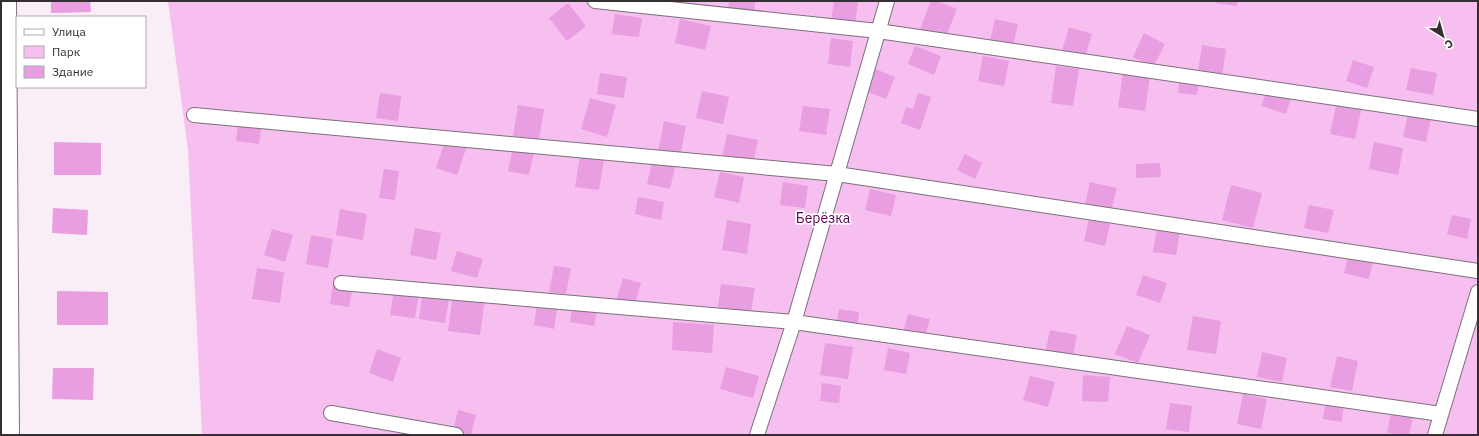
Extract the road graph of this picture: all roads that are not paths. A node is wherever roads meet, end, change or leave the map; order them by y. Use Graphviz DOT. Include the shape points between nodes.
graph roads {
  1 [pos="5,1"];
  2 [pos="595,1"];
  3 [pos="887,1"];
  4 [pos="878,31"];
  5 [pos="194,115"];
  6 [pos="1478,118"];
  7 [pos="837,174"];
  8 [pos="1478,271"];
  9 [pos="341,283"];
  10 [pos="1478,292"];
  11 [pos="794,322"];
  12 [pos="331,413"];
  13 [pos="1441,414"];
  14 [pos="8,435"];
  15 [pos="456,435"];
  16 [pos="757,435"];
  17 [pos="1434,435"];
  1 -- 14 [label="street"];
  2 -- 4 [label="lane"];
  3 -- 4 [label="lane"];
  4 -- 6 [label="lane"];
  4 -- 7 [label="lane"];
  5 -- 7 [label="lane"];
  7 -- 8 [label="lane"];
  7 -- 11 [label="lane"];
  9 -- 11 [label="lane"];
  10 -- 13 [label="lane"];
  11 -- 13 [label="lane"];
  11 -- 16 [label="lane"];
  12 -- 15 [label="lane"];
  13 -- 17 [label="lane"];
}
